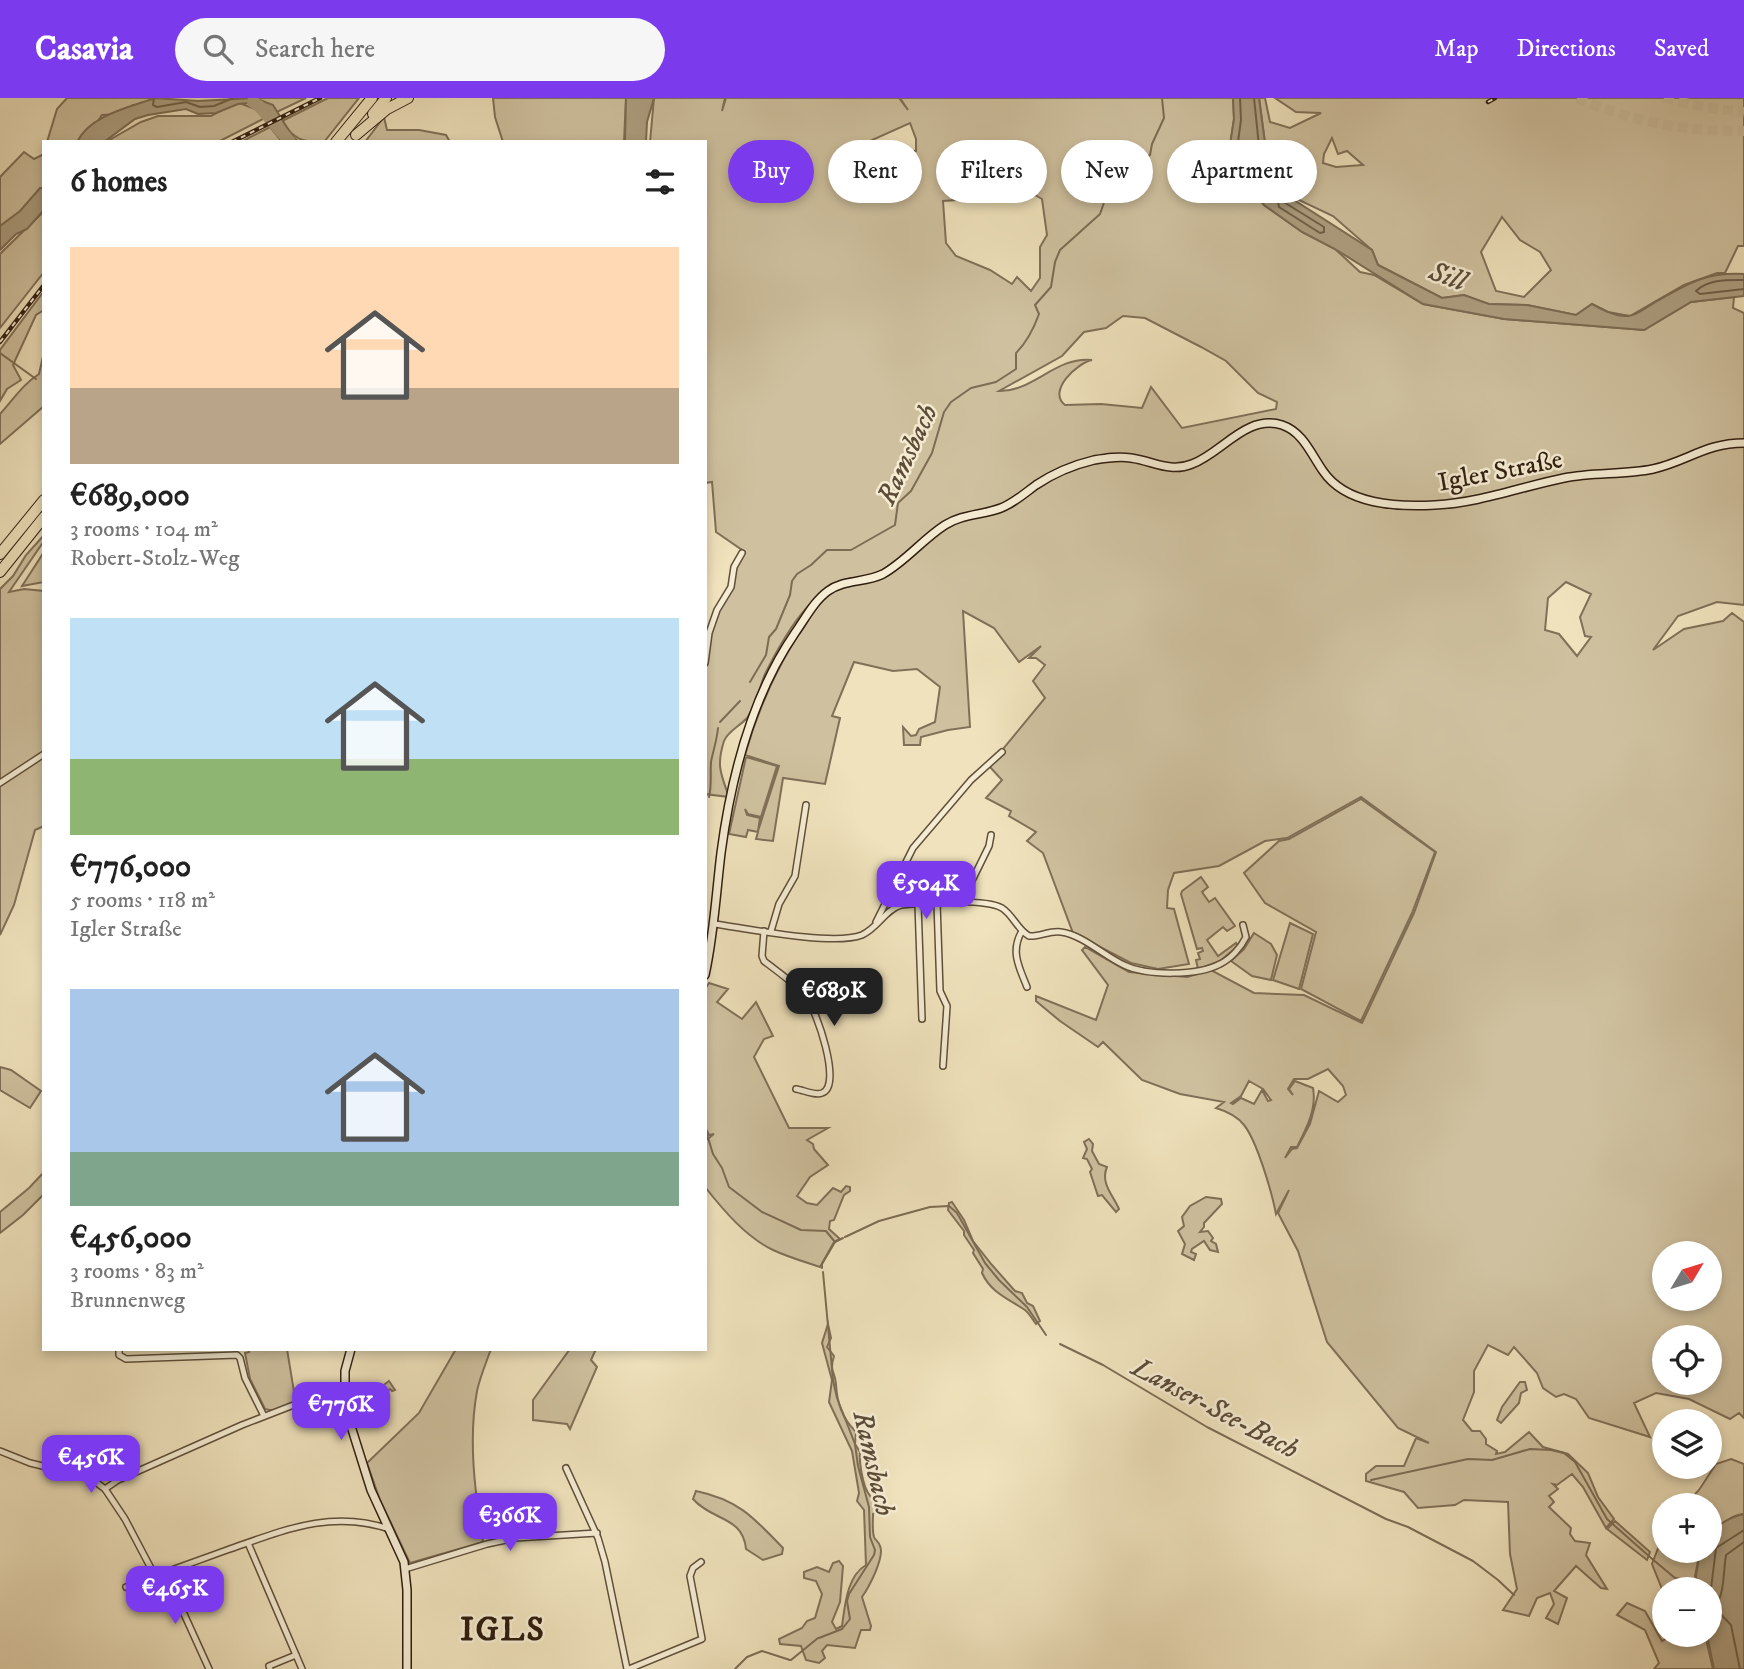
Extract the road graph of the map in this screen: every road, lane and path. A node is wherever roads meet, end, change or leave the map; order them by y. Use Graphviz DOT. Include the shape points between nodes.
graph roads {
  1 [pos="372,98"];
  2 [pos="408,98"];
  3 [pos="388,101"];
  4 [pos="353,138"];
  5 [pos="338,140"];
  6 [pos="1744,443"];
  7 [pos="42,502"];
  8 [pos="42,520"];
  9 [pos="742,553"];
  10 [pos="0,554"];
  11 [pos="0,572"];
  12 [pos="707,648"];
  13 [pos="1002,752"];
  14 [pos="42,755"];
  15 [pos="0,783"];
  16 [pos="806,805"];
  17 [pos="991,835"];
  18 [pos="937,903"];
  19 [pos="961,903"];
  20 [pos="918,904"];
  21 [pos="715,924"];
  22 [pos="1243,925"];
  23 [pos="873,928"];
  24 [pos="768,931"];
  25 [pos="1022,931"];
  26 [pos="708,947"];
  27 [pos="1027,987"];
  28 [pos="922,1019"];
  29 [pos="943,1066"];
  30 [pos="796,1089"];
  31 [pos="119,1351"];
  32 [pos="350,1351"];
  33 [pos="344,1395"];
  34 [pos="264,1416"];
  35 [pos="0,1451"];
  36 [pos="566,1468"];
  37 [pos="105,1489"];
  38 [pos="388,1529"];
  39 [pos="597,1534"];
  40 [pos="248,1543"];
  41 [pos="701,1562"];
  42 [pos="405,1569"];
  43 [pos="165,1572"];
  44 [pos="155,1576"];
  45 [pos="126,1587"];
  46 [pos="296,1654"];
  47 [pos="209,1669"];
  48 [pos="270,1669"];
  49 [pos="302,1669"];
  50 [pos="407,1669"];
  51 [pos="628,1669"];
  1 -- 5 [label="highway"];
  2 -- 3 [label="highway"];
  3 -- 4 [label="highway"];
  6 -- 21 [label="main road, Igler Straße" via="1716,445 1645,471 1566,478 1463,503 1407,505 1358,497 1340,489 1292,429 1265,424 1245,430 1194,463 1172,468 1121,457 1081,463 1001,508 955,520 883,574 827,592 784,651 745,741 726,826"];
  7 -- 10 [label="highway"];
  8 -- 11 [label="highway"];
  9 -- 12 [label="street" via="731,587 717,610"];
  13 -- 23 [label="street" via="971,779 913,848"];
  14 -- 15 [label="street"];
  16 -- 24 [label="street" via="796,876"];
  17 -- 19 [label="street"];
  18 -- 19 [label="street"];
  18 -- 20 [label="street"];
  18 -- 29 [label="street" via="940,991 947,1006"];
  19 -- 25 [label="street" via="1000,907"];
  20 -- 23 [label="street" via="893,908"];
  20 -- 28 [label="street"];
  21 -- 24 [label="street"];
  21 -- 26 [label="main road, Igler Straße"];
  22 -- 25 [label="street" via="1246,937 1242,946 1221,964 1174,973 1126,967 1063,932 1034,937"];
  23 -- 24 [label="street" via="843,939"];
  24 -- 30 [label="street" via="764,961 808,1000 824,1037 830,1068 825,1092"];
  25 -- 27 [label="street" via="1015,943"];
  31 -- 34 [label="street" via="126,1359 237,1355"];
  32 -- 33 [label="main road"];
  33 -- 34 [label="street" via="317,1397"];
  33 -- 38 [label="main road" via="368,1481"];
  34 -- 37 [label="street"];
  35 -- 37 [label="street" via="89,1477"];
  36 -- 39 [label="street"];
  37 -- 44 [label="street"];
  38 -- 40 [label="street" via="361,1520 316,1522"];
  38 -- 42 [label="main road"];
  39 -- 42 [label="street" via="515,1538"];
  39 -- 51 [label="street"];
  40 -- 43 [label="street"];
  40 -- 46 [label="street"];
  41 -- 51 [label="street" via="690,1576 702,1639"];
  42 -- 50 [label="main road"];
  43 -- 44 [label="street"];
  43 -- 47 [label="street"];
  44 -- 45 [label="street"];
  46 -- 48 [label="street"];
  46 -- 49 [label="street"];
}
